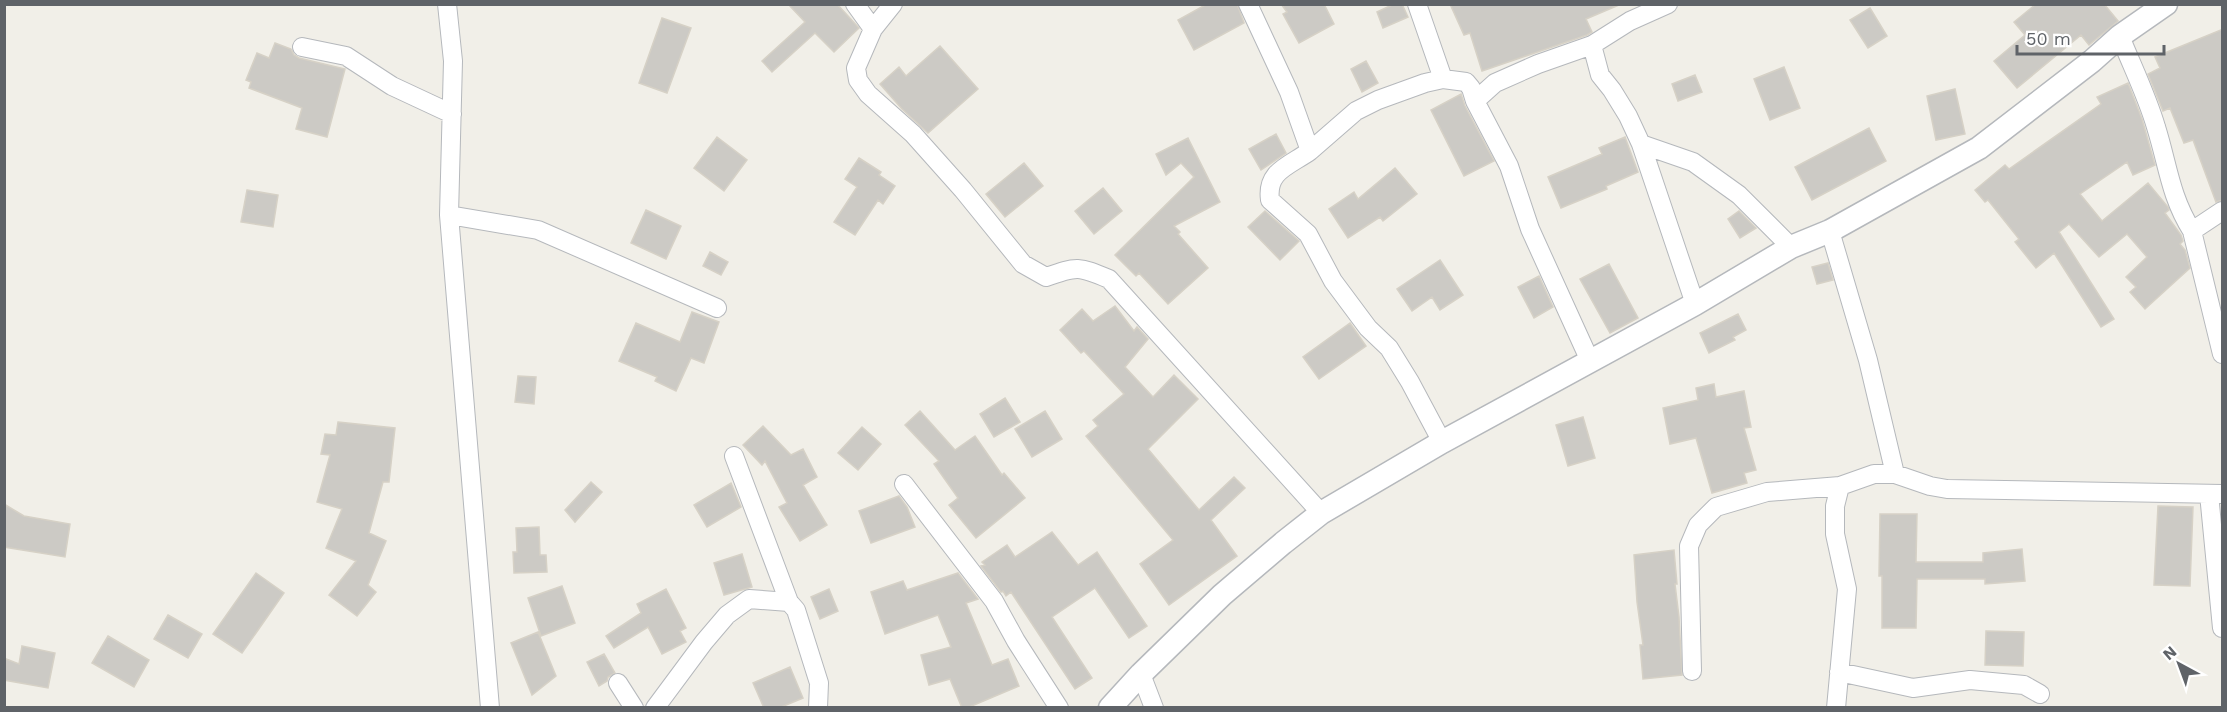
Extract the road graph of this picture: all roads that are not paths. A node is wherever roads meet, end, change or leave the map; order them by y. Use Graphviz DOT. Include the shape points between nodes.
graph roads {
  1 [pos="447,4"];
  2 [pos="855,4"];
  3 [pos="894,4"];
  4 [pos="1248,4"];
  5 [pos="1417,4"];
  6 [pos="1668,4"];
  7 [pos="2155,7"];
  8 [pos="873,29"];
  9 [pos="2120,36"];
  10 [pos="1592,45"];
  11 [pos="302,47"];
  12 [pos="1443,79"];
  13 [pos="1475,101"];
  14 [pos="452,114"];
  15 [pos="1641,144"];
  16 [pos="1310,151"];
  17 [pos="2223,211"];
  18 [pos="448,215"];
  19 [pos="1830,231"];
  20 [pos="2192,231"];
  21 [pos="1791,247"];
  22 [pos="1695,304"];
  23 [pos="717,308"];
  24 [pos="2223,354"];
  25 [pos="1590,361"];
  26 [pos="1442,442"];
  27 [pos="734,456"];
  28 [pos="1895,474"];
  29 [pos="904,484"];
  30 [pos="1840,486"];
  31 [pos="2216,494"];
  32 [pos="1322,513"];
  33 [pos="789,602"];
  34 [pos="2223,628"];
  35 [pos="1692,670"];
  36 [pos="1839,672"];
  37 [pos="1141,674"];
  38 [pos="618,683"];
  39 [pos="2040,694"];
  40 [pos="490,708"];
  41 [pos="634,708"];
  42 [pos="656,708"];
  43 [pos="818,708"];
  44 [pos="1059,708"];
  45 [pos="1110,708"];
  46 [pos="1154,708"];
  47 [pos="1836,708"];
  1 -- 14 [label="street" via="453,61"];
  2 -- 8 [label="street"];
  3 -- 8 [label="street"];
  4 -- 16 [label="street" via="1295,107"];
  5 -- 12 [label="street"];
  6 -- 10 [label="street" via="1629,21"];
  7 -- 9 [label="street"];
  8 -- 32 [label="street" via="856,68 858,80 920,142 1023,264 1046,277 1070,268 1084,268 1109,279"];
  9 -- 19 [label="street" via="1979,148"];
  9 -- 20 [label="street" via="2156,126 2182,216"];
  10 -- 13 [label="street" via="1495,83"];
  10 -- 15 [label="street" via="1600,75 1628,116"];
  11 -- 14 [label="street" via="346,56 392,86"];
  12 -- 13 [label="street" via="1466,82"];
  12 -- 16 [label="street" via="1363,108"];
  13 -- 25 [label="street" via="1509,166 1530,229"];
  14 -- 18 [label="street"];
  15 -- 21 [label="street" via="1693,162 1739,195"];
  15 -- 22 [label="street"];
  16 -- 26 [label="street" via="1274,176 1268,187 1270,200 1308,234 1333,281 1368,328 1389,348"];
  17 -- 20 [label="street"];
  18 -- 23 [label="street" via="538,230"];
  18 -- 40 [label="street"];
  19 -- 21 [label="street"];
  19 -- 28 [label="street" via="1868,360"];
  20 -- 24 [label="street"];
  21 -- 22 [label="street"];
  22 -- 25 [label="street"];
  25 -- 26 [label="street"];
  26 -- 32 [label="street"];
  27 -- 33 [label="street"];
  28 -- 30 [label="street" via="1874,474"];
  28 -- 31 [label="street" via="1947,489"];
  29 -- 44 [label="street" via="994,601"];
  30 -- 35 [label="street" via="1767,492 1716,507 1698,525 1689,546"];
  30 -- 36 [label="street" via="1835,534 1846,589"];
  31 -- 34 [label="street"];
  32 -- 37 [label="street" via="1222,595"];
  33 -- 42 [label="street" via="749,598 736,607 704,642"];
  33 -- 43 [label="street" via="796,610 811,652 819,683"];
  36 -- 39 [label="street" via="1912,688 1970,680 2024,685"];
  36 -- 47 [label="street"];
  37 -- 45 [label="street"];
  37 -- 46 [label="street"];
  38 -- 41 [label="street"];
}
